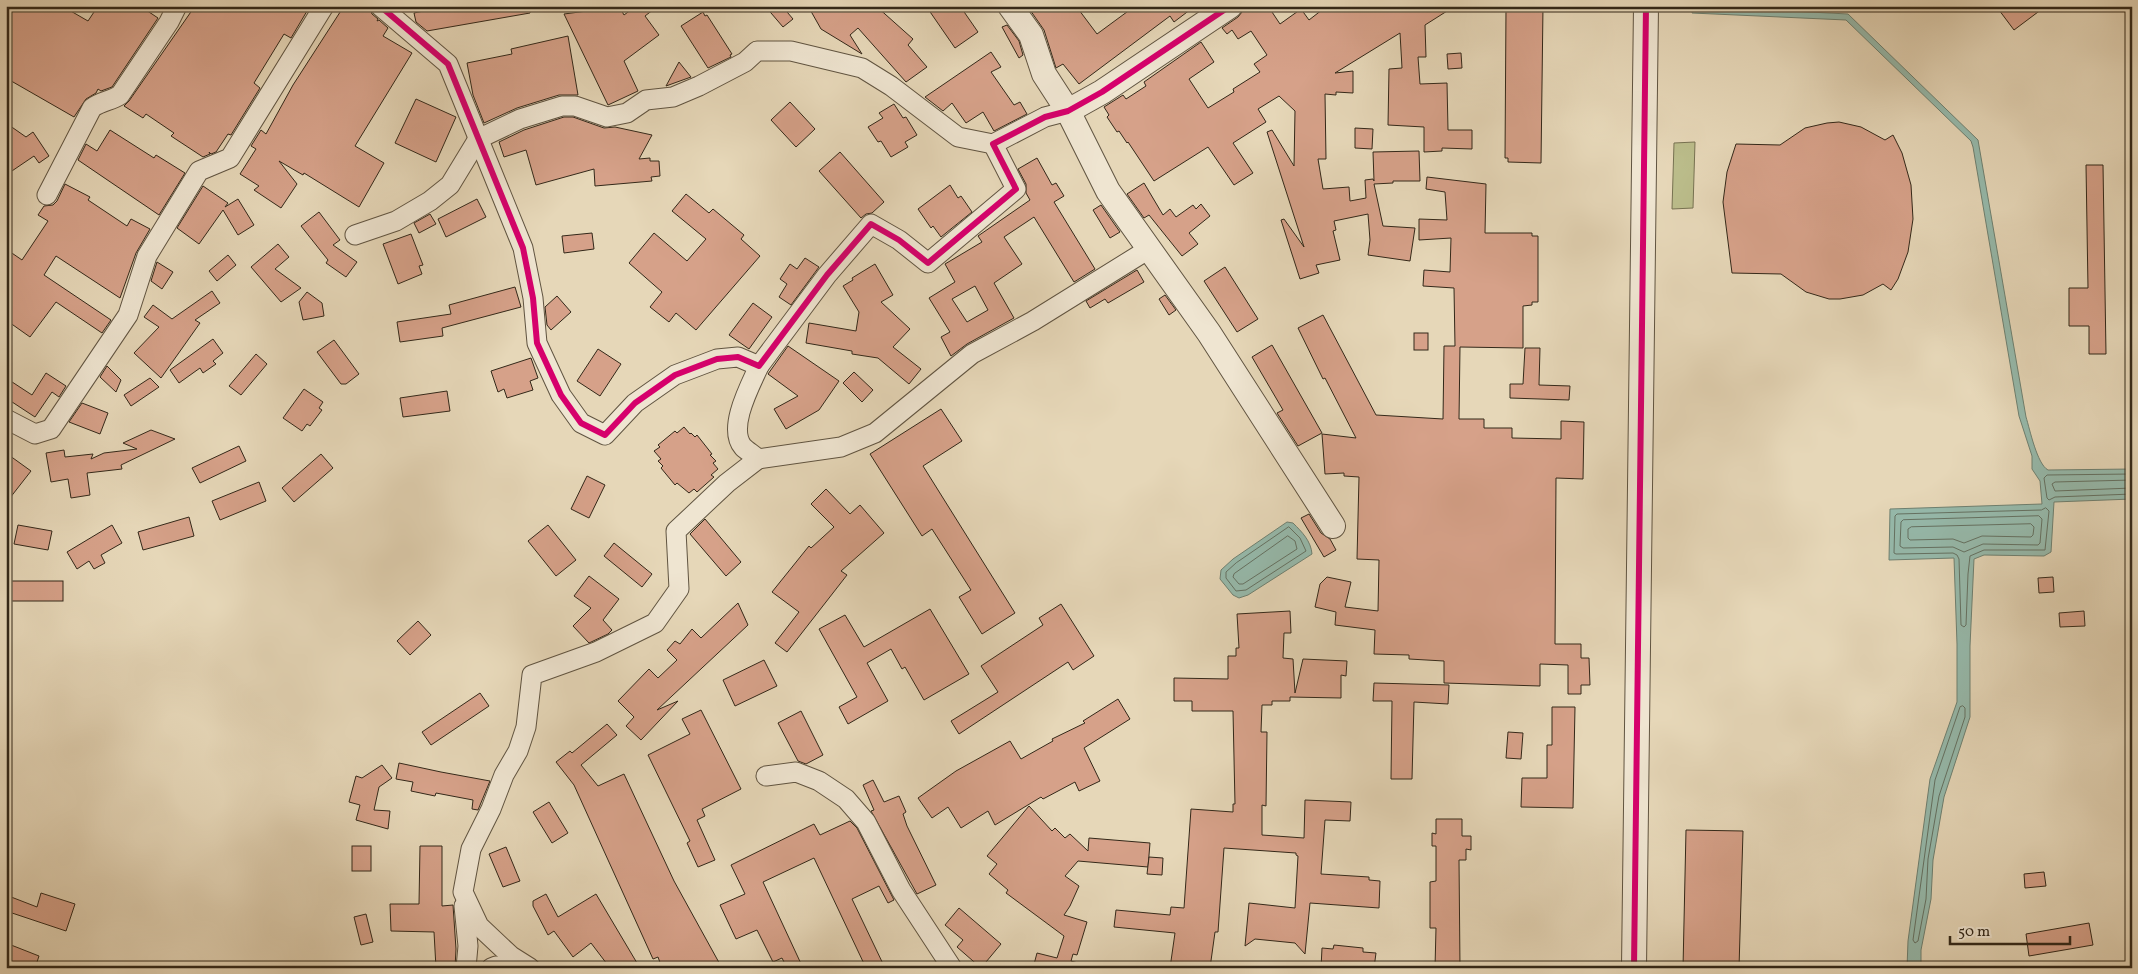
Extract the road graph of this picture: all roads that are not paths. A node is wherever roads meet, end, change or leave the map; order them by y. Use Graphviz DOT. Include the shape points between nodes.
graph roads {
  1 [pos="177,6"];
  2 [pos="324,6"];
  3 [pos="380,6"];
  4 [pos="1010,6"];
  5 [pos="1230,6"];
  6 [pos="1646,6"];
  7 [pos="1068,110"];
  8 [pos="478,139"];
  9 [pos="993,144"];
  10 [pos="46,195"];
  11 [pos="355,235"];
  12 [pos="1149,249"];
  13 [pos="759,366"];
  14 [pos="6,419"];
  15 [pos="758,459"];
  16 [pos="1333,526"];
  17 [pos="766,776"];
  18 [pos="463,892"];
  19 [pos="466,968"];
  20 [pos="491,968"];
  21 [pos="504,968"];
  22 [pos="530,968"];
  23 [pos="952,968"];
  24 [pos="1634,968"];
  1 -- 10 [label="street" via="120,95 92,108"];
  2 -- 14 [label="street" via="230,158 199,171 147,256 128,315 51,430 35,434"];
  3 -- 8 [label="street" via="448,64"];
  4 -- 7 [label="street" via="1031,35 1044,74"];
  5 -- 7 [label="street" via="1102,92"];
  6 -- 24 [label="street"];
  7 -- 9 [label="street" via="1045,117"];
  7 -- 12 [label="street" via="1108,191"];
  8 -- 9 [label="street" via="520,119 562,106 575,106 607,117 628,113 646,100 672,97 699,86 758,51 791,51 862,68 958,137"];
  8 -- 11 [label="street" via="450,185 430,201 396,221"];
  8 -- 13 [label="street" via="523,248 537,343 561,395 581,423 606,435 636,402 675,375 717,359 738,357"];
  9 -- 13 [label="street" via="1016,190 928,263 899,240 871,224"];
  12 -- 15 [label="street" via="1033,321 972,354 875,433 841,447"];
  12 -- 16 [label="street" via="1209,333"];
  13 -- 15 [label="street" via="737,425 742,445"];
  15 -- 18 [label="street" via="727,483 676,532 679,589 655,623 596,652 532,675 526,727 518,751 504,774 471,849"];
  17 -- 23 [label="street" via="796,772 819,781 846,799 866,822 901,890"];
  18 -- 19 [label="street" via="468,946"];
  18 -- 22 [label="street" via="479,926 511,956"];
  20 -- 21 [label="street"];
}
